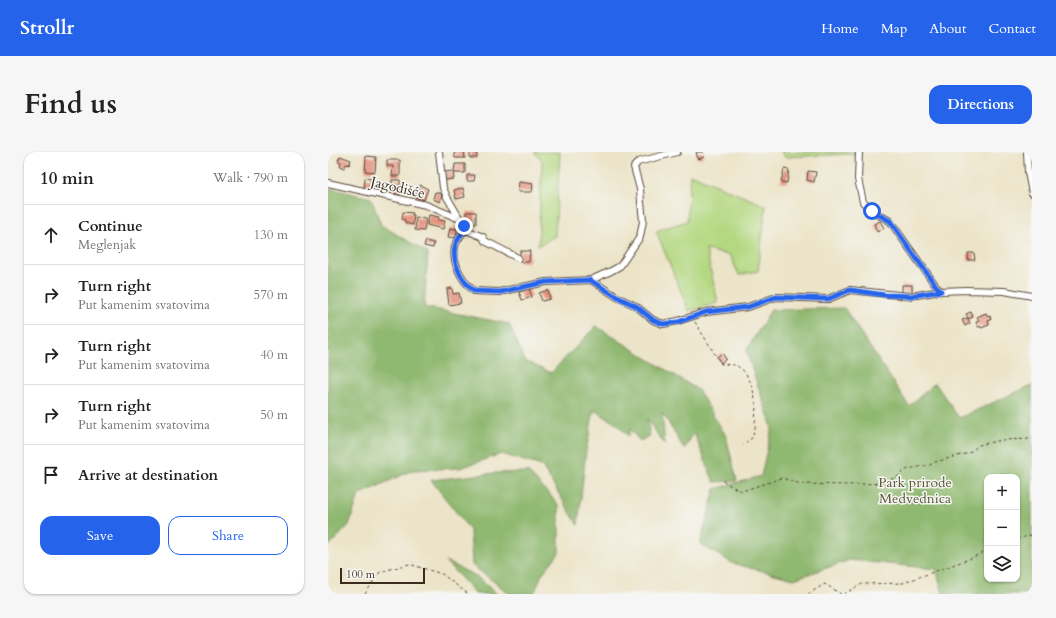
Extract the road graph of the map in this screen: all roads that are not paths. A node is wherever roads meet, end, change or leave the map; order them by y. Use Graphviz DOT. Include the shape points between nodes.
graph roads {
  1 [pos="439,152"];
  2 [pos="677,152"];
  3 [pos="859,152"];
  4 [pos="1027,152"];
  5 [pos="328,183"];
  6 [pos="1032,193"];
  7 [pos="460,220"];
  8 [pos="464,229"];
  9 [pos="518,258"];
  10 [pos="590,280"];
  11 [pos="941,291"];
  12 [pos="1032,296"];
  1 -- 7 [label="street" via="443,188"];
  2 -- 10 [label="street" via="638,162 634,167 640,189 643,221 640,236 620,266"];
  3 -- 11 [label="street" via="858,179 863,202 872,211 890,221"];
  4 -- 6 [label="street"];
  5 -- 7 [label="street, Jagodišće" via="426,205"];
  7 -- 8 [label="street"];
  8 -- 9 [label="street"];
  8 -- 10 [label="street" via="454,253 456,264 465,282 474,291 500,292 546,282"];
  10 -- 11 [label="street" via="663,324 678,322 706,312 748,307 776,297 828,299 850,290 911,296"];
  11 -- 12 [label="street" via="989,290"];
}
